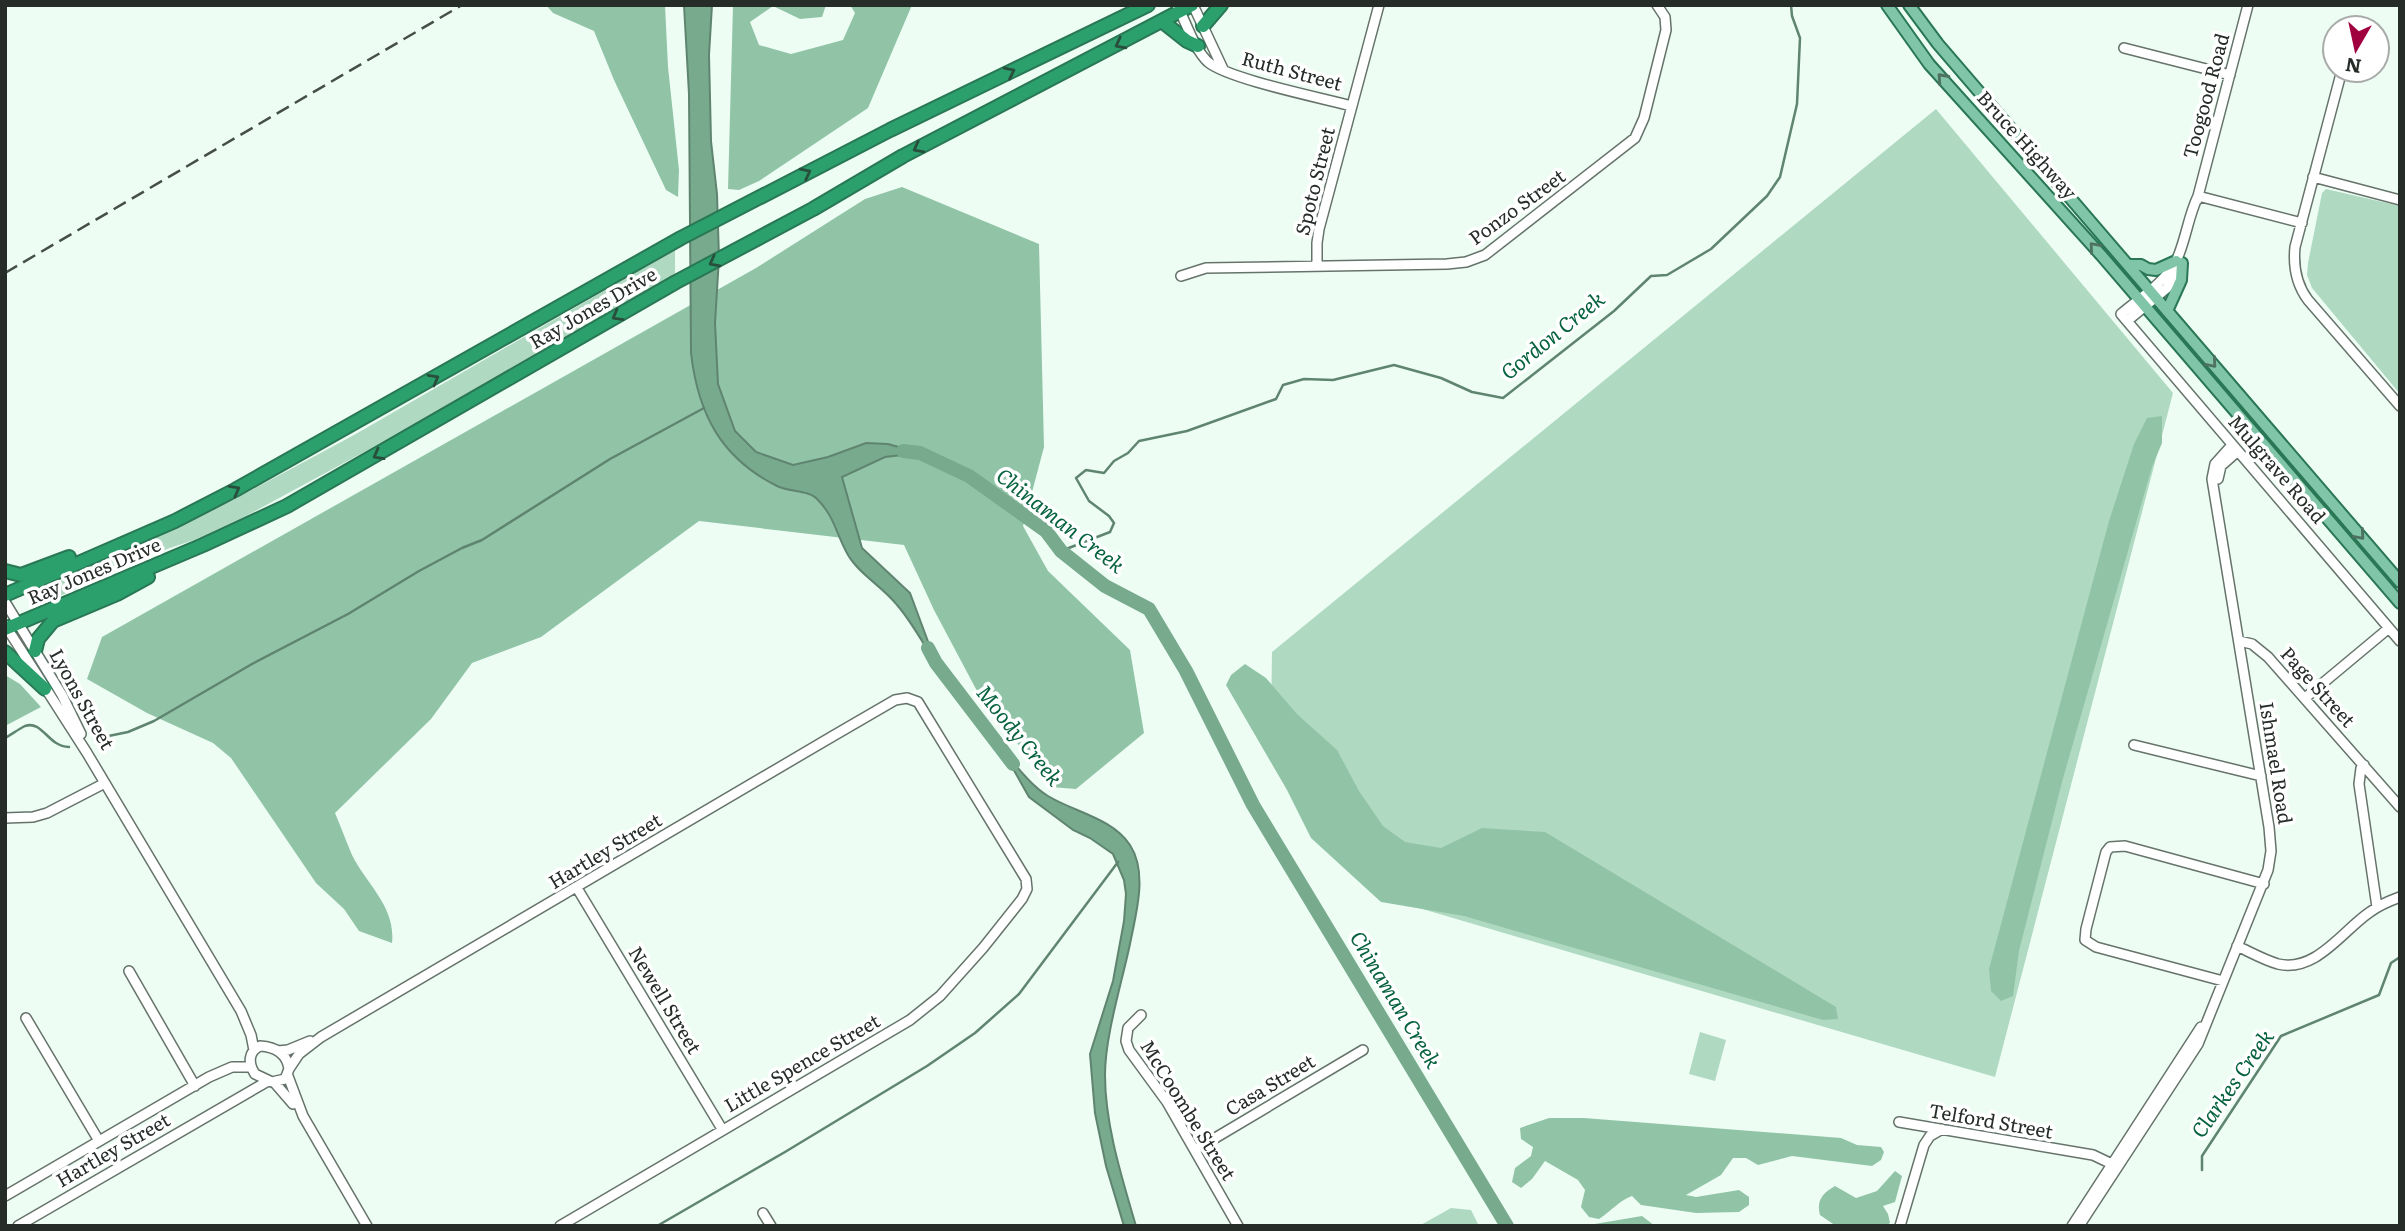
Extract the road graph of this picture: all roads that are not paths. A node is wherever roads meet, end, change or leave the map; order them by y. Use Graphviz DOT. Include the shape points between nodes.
graph roads {
  1 [pos="1221,5"];
  2 [pos="1379,5"];
  3 [pos="1657,5"];
  4 [pos="1886,5"];
  5 [pos="1909,5"];
  6 [pos="2248,5"];
  7 [pos="1142,7"];
  8 [pos="1186,7"];
  9 [pos="1163,22"];
  10 [pos="1203,26"];
  11 [pos="1198,47"];
  12 [pos="2124,48"];
  13 [pos="1223,69"];
  14 [pos="2230,75"];
  15 [pos="2338,84"];
  16 [pos="1352,106"];
  17 [pos="2313,177"];
  18 [pos="2198,196"];
  19 [pos="2400,200"];
  20 [pos="2302,223"];
  21 [pos="2179,262"];
  22 [pos="1317,265"];
  23 [pos="2128,265"];
  24 [pos="1181,276"];
  25 [pos="2152,294"];
  26 [pos="2142,302"];
  27 [pos="2168,311"];
  28 [pos="2400,407"];
  29 [pos="2235,448"];
  30 [pos="175,521"];
  31 [pos="203,545"];
  32 [pos="5,571"];
  33 [pos="2400,582"];
  34 [pos="5,594"];
  35 [pos="5,602"];
  36 [pos="2400,603"];
  37 [pos="9,626"];
  38 [pos="2389,628"];
  39 [pos="2239,641"];
  40 [pos="2400,641"];
  41 [pos="35,651"];
  42 [pos="5,652"];
  43 [pos="46,689"];
  44 [pos="2305,698"];
  45 [pos="2134,745"];
  46 [pos="2364,765"];
  47 [pos="2261,776"];
  48 [pos="105,783"];
  49 [pos="2400,807"];
  50 [pos="125,815"];
  51 [pos="5,818"];
  52 [pos="2264,884"];
  53 [pos="577,888"];
  54 [pos="1027,889"];
  55 [pos="2400,897"];
  56 [pos="2377,907"];
  57 [pos="2237,947"];
  58 [pos="129,971"];
  59 [pos="2223,981"];
  60 [pos="240,1011"];
  61 [pos="1141,1015"];
  62 [pos="26,1018"];
  63 [pos="321,1037"];
  64 [pos="275,1049"];
  65 [pos="1363,1049"];
  66 [pos="252,1053"];
  67 [pos="252,1069"];
  68 [pos="289,1073"];
  69 [pos="209,1077"];
  70 [pos="271,1082"];
  71 [pos="195,1086"];
  72 [pos="226,1105"];
  73 [pos="303,1116"];
  74 [pos="1899,1122"];
  75 [pos="722,1129"];
  76 [pos="1942,1129"];
  77 [pos="99,1142"];
  78 [pos="1195,1150"];
  79 [pos="2113,1167"];
  80 [pos="5,1196"];
  81 [pos="763,1213"];
  82 [pos="18,1226"];
  83 [pos="367,1226"];
  84 [pos="560,1226"];
  85 [pos="771,1226"];
  86 [pos="1238,1226"];
  87 [pos="1900,1226"];
  88 [pos="2072,1226"];
  89 [pos="2080,1226"];
  1 -- 10 [label="highway"];
  2 -- 16 [label="street, Spoto Street"];
  3 -- 22 [label="street, Ponzo Street" via="1666,30 1635,138 1499,245 1475,260 1457,263"];
  26 -- 4 [label="main road, Bruce Highway, one-way" via="1930,64"];
  5 -- 23 [label="main road, Bruce Highway"];
  6 -- 14 [label="street, Toogood Road"];
  30 -- 7 [label="highway, Ray Jones Drive, one-way" via="681,238"];
  8 -- 9 [label="highway, Ray Jones Drive"];
  8 -- 10 [label="street, Ruth Street"];
  8 -- 11 [label="street, Ruth Street"];
  9 -- 11 [label="highway"];
  9 -- 31 [label="highway, Ray Jones Drive, one-way" via="903,156 287,506"];
  10 -- 13 [label="street, Ruth Street"];
  11 -- 13 [label="street, Ruth Street" via="1208,61"];
  12 -- 14 [label="street"];
  13 -- 16 [label="street, Ruth Street"];
  14 -- 18 [label="street, Toogood Road"];
  15 -- 17 [label="street"];
  16 -- 22 [label="street, Spoto Street" via="1319,229"];
  17 -- 19 [label="street"];
  17 -- 20 [label="street"];
  18 -- 20 [label="street"];
  18 -- 21 [label="street, Toogood Road"];
  20 -- 28 [label="street" via="2294,263 2302,291"];
  21 -- 23 [label="main road" via="2157,270"];
  21 -- 25 [label="street, Toogood Road"];
  21 -- 27 [label="main road" via="2181,280"];
  22 -- 24 [label="street, Ponzo Street" via="1206,268"];
  23 -- 25 [label="main road, Bruce Highway"];
  25 -- 26 [label="street, Toogood Road"];
  25 -- 27 [label="main road, Mulgrave Road"];
  26 -- 29 [label="street, Mulgrave Road" via="2124,317"];
  26 -- 36 [label="main road, Mulgrave Road"];
  27 -- 33 [label="main road, Mulgrave Road, one-way"];
  29 -- 38 [label="street, Mulgrave Road"];
  29 -- 39 [label="street, Ishmael Road" via="2218,472 2218,505"];
  30 -- 32 [label="highway" via="138,529 21,575"];
  30 -- 34 [label="highway, Ray Jones Drive"];
  31 -- 37 [label="highway, Ray Jones Drive"];
  31 -- 41 [label="highway" via="117,594 53,621 38,639"];
  35 -- 37 [label="street, Lyons Street"];
  37 -- 41 [label="street, Lyons Street"];
  37 -- 43 [label="street, Lyons Street"];
  38 -- 40 [label="street, Mulgrave Road"];
  38 -- 44 [label="street"];
  39 -- 44 [label="street, Page Street" via="2263,652"];
  39 -- 47 [label="street, Ishmael Road"];
  41 -- 50 [label="street, Lyons Street"];
  42 -- 43 [label="highway"];
  43 -- 48 [label="street, Lyons Street"];
  44 -- 46 [label="street, Page Street"];
  45 -- 47 [label="street"];
  46 -- 49 [label="street, Page Street"];
  46 -- 56 [label="street" via="2359,784"];
  47 -- 52 [label="street, Ishmael Road" via="2271,845"];
  48 -- 50 [label="street, Lyons Street"];
  48 -- 51 [label="street" via="47,813"];
  50 -- 60 [label="street, Lyons Street"];
  52 -- 57 [label="street, Ishmael Road"];
  52 -- 59 [label="street" via="2125,846 2110,847 2106,852 2085,940 2096,947"];
  53 -- 54 [label="street, Hartley Street" via="895,700 907,698 921,704 1026,878"];
  53 -- 63 [label="street, Hartley Street"];
  53 -- 75 [label="street, Newell Street"];
  54 -- 75 [label="street, Little Spence Street" via="984,948 940,996 910,1020"];
  55 -- 56 [label="street"];
  56 -- 57 [label="street" via="2304,962 2276,963"];
  57 -- 59 [label="street, Ishmael Road"];
  58 -- 71 [label="street"];
  59 -- 79 [label="street, Ishmael Road" via="2146,1121"];
  60 -- 64 [label="street, Lyons Street"];
  60 -- 66 [label="street, Lyons Street" via="251,1035"];
  61 -- 78 [label="street, McCoombe Street" via="1128,1028 1127,1045"];
  62 -- 77 [label="street"];
  63 -- 64 [label="street, Hartley Street" via="288,1050"];
  63 -- 68 [label="street, Hartley Street" via="299,1054"];
  64 -- 66 [label="street" via="260,1046"];
  64 -- 68 [label="street" via="287,1060"];
  65 -- 78 [label="street, Casa Street"];
  66 -- 67 [label="street"];
  66 -- 69 [label="street, Hartley Street"];
  67 -- 69 [label="street, Hartley Street" via="232,1067"];
  67 -- 70 [label="street"];
  67 -- 72 [label="street, Hartley Street" via="248,1087"];
  68 -- 70 [label="street" via="281,1082"];
  68 -- 73 [label="street"];
  69 -- 71 [label="street, Hartley Street"];
  70 -- 72 [label="street, Hartley Street"];
  70 -- 73 [label="street"];
  71 -- 77 [label="street, Hartley Street"];
  72 -- 82 [label="street, Hartley Street"];
  73 -- 83 [label="street"];
  74 -- 76 [label="street, Telford Street"];
  75 -- 84 [label="street, Little Spence Street"];
  76 -- 79 [label="street, Telford Street" via="2078,1154"];
  76 -- 87 [label="street" via="1924,1145"];
  77 -- 80 [label="street, Hartley Street"];
  78 -- 86 [label="street, McCoombe Street"];
  79 -- 88 [label="street, Ishmael Road"];
  79 -- 89 [label="street, Ishmael Road"];
  81 -- 85 [label="street"];
}
